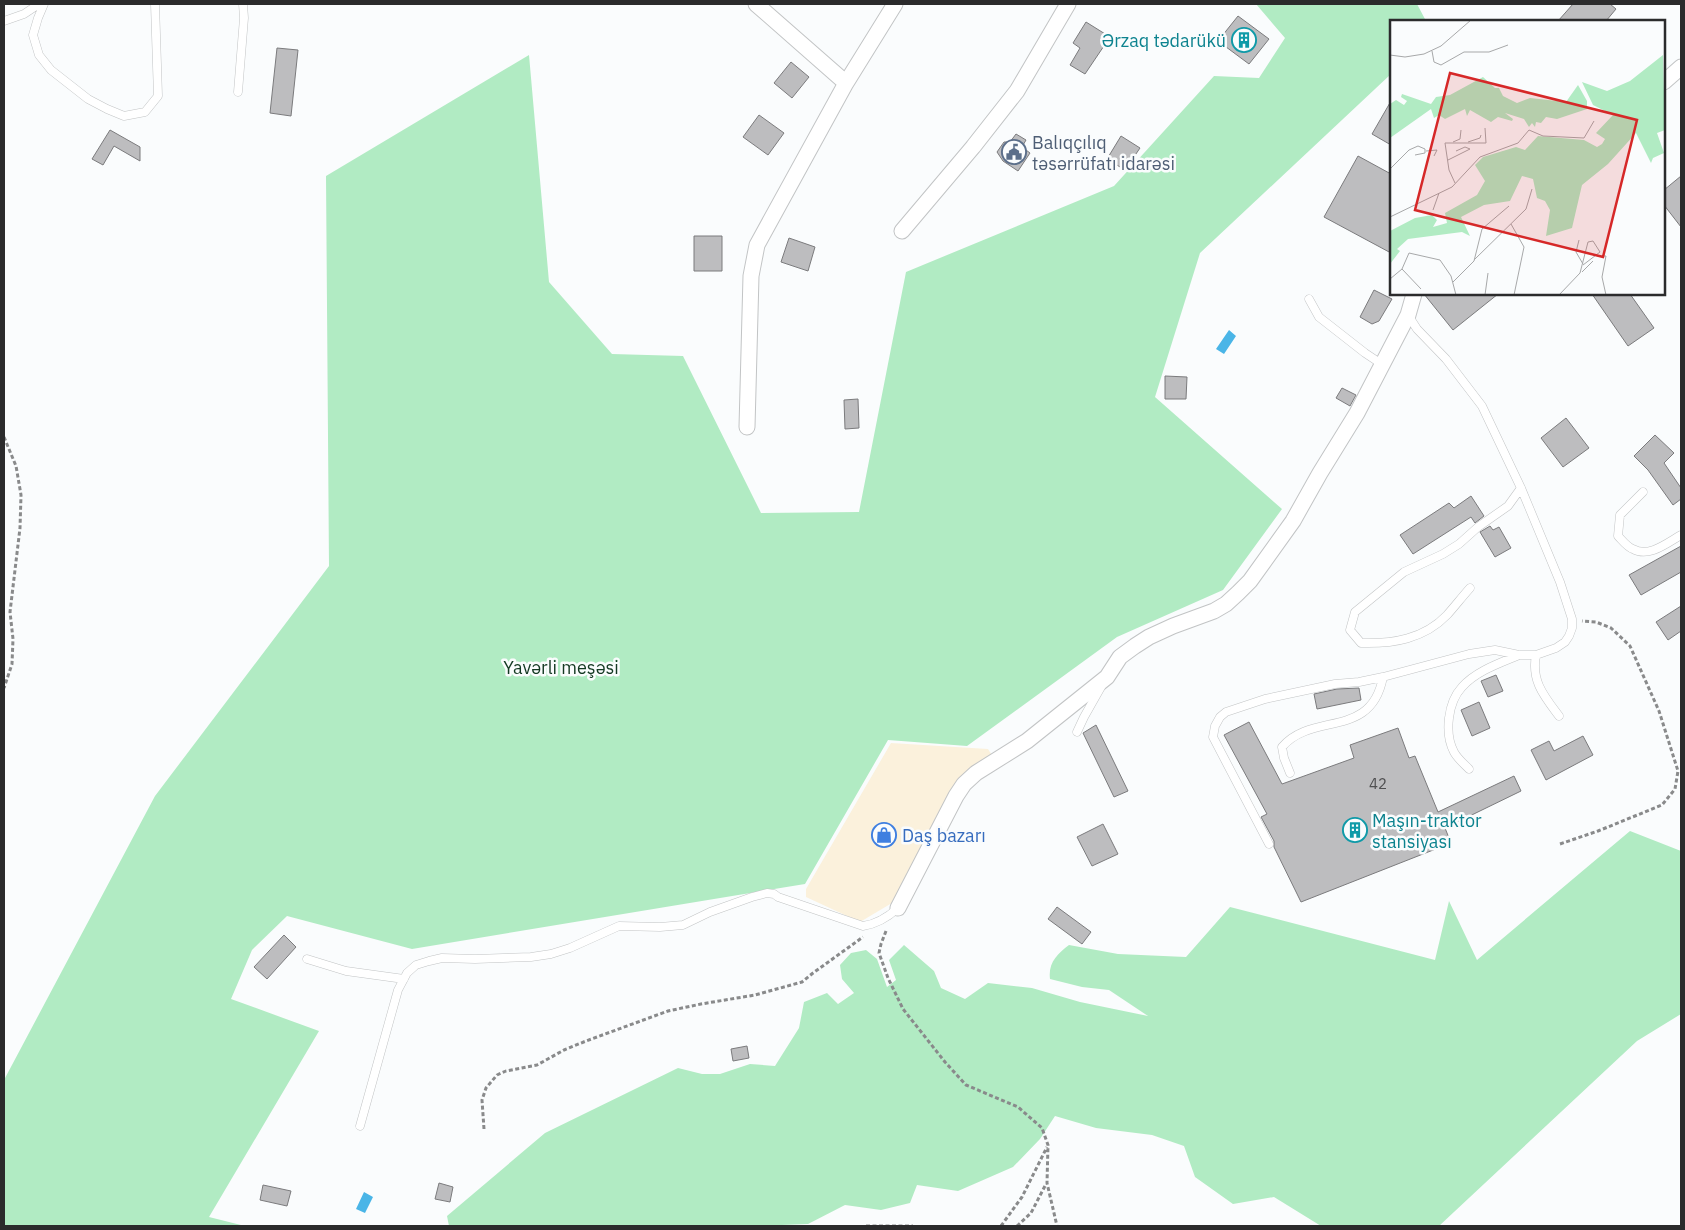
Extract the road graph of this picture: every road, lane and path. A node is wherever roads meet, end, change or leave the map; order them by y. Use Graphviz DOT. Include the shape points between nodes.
graph roads {
  1 [pos="40,4"];
  2 [pos="44,4"];
  3 [pos="155,4"];
  4 [pos="243,4"];
  5 [pos="756,4"];
  6 [pos="895,4"];
  7 [pos="1068,4"];
  8 [pos="4,21"];
  9 [pos="1681,68"];
  10 [pos="1665,81"];
  11 [pos="846,83"];
  12 [pos="238,92"];
  13 [pos="902,231"];
  14 [pos="1414,295"];
  15 [pos="1309,299"];
  16 [pos="1408,315"];
  17 [pos="1382,365"];
  18 [pos="747,427"];
  19 [pos="4,437"];
  20 [pos="1521,488"];
  21 [pos="1644,492"];
  22 [pos="1681,535"];
  23 [pos="1470,588"];
  24 [pos="1572,619"];
  25 [pos="1519,655"];
  26 [pos="1536,655"];
  27 [pos="1107,677"];
  28 [pos="1383,678"];
  29 [pos="4,688"];
  30 [pos="1559,716"];
  31 [pos="1077,732"];
  32 [pos="1469,769"];
  33 [pos="1290,773"];
  34 [pos="1269,844"];
  35 [pos="1560,844"];
  36 [pos="898,908"];
  37 [pos="871,933"];
  38 [pos="307,959"];
  39 [pos="404,979"];
  40 [pos="360,1126"];
  41 [pos="484,1129"];
  42 [pos="1048,1145"];
  43 [pos="1047,1183"];
  44 [pos="866,1226"];
  45 [pos="913,1226"];
  46 [pos="1001,1226"];
  47 [pos="1017,1226"];
  48 [pos="1057,1226"];
  1 -- 8 [label="lane"];
  2 -- 3 [label="lane" via="33,35 39,55 51,70 88,98 124,116 146,112 158,96"];
  4 -- 12 [label="lane"];
  5 -- 11 [label="street"];
  6 -- 11 [label="street"];
  7 -- 13 [label="street" via="1017,91"];
  9 -- 10 [label="street"];
  11 -- 18 [label="street" via="758,245 751,276"];
  14 -- 16 [label="street"];
  15 -- 17 [label="lane" via="1319,317"];
  16 -- 17 [label="street"];
  16 -- 20 [label="lane" via="1482,406"];
  17 -- 27 [label="street" via="1293,520 1250,581 1214,611 1142,642 1120,657"];
  19 -- 29 [label="path" via="16,466 21,495 10,612 12,664"];
  20 -- 23 [label="lane" via="1508,506 1459,544 1404,572 1355,612 1350,630 1361,643 1400,641 1426,631 1446,616"];
  20 -- 24 [label="lane"];
  21 -- 22 [label="lane" via="1620,515 1618,536 1632,549 1642,552 1660,548"];
  24 -- 26 [label="lane" via="1572,628 1565,642"];
  24 -- 35 [label="path" via="1611,628 1630,646 1659,711 1678,771 1675,789 1662,805"];
  25 -- 26 [label="lane"];
  25 -- 28 [label="lane" via="1495,650 1468,654"];
  25 -- 32 [label="lane" via="1472,679 1455,698 1449,714 1450,738 1454,753"];
  26 -- 30 [label="lane" via="1536,680"];
  27 -- 31 [label="lane"];
  27 -- 36 [label="street" via="1027,741 964,784"];
  28 -- 33 [label="lane" via="1372,703 1361,715 1309,730 1286,742 1282,747"];
  28 -- 34 [label="lane" via="1335,684 1265,699 1220,717 1213,737"];
  36 -- 39 [label="lane" via="880,921 863,926 767,893 683,924 619,926 551,954 429,961 416,966"];
  36 -- 42 [label="path" via="880,944 879,953 903,1010 966,1085 1018,1108 1042,1128"];
  37 -- 41 [label="path" via="802,982 755,995 668,1011 564,1050 537,1065 506,1071 486,1088 482,1100"];
  38 -- 39 [label="lane" via="346,971"];
  39 -- 40 [label="lane" via="398,990"];
  42 -- 43 [label="path"];
  42 -- 46 [label="path" via="1022,1197"];
  43 -- 47 [label="path" via="1039,1202"];
  43 -- 48 [label="path"];
  44 -- 45 [label="path"];
}
